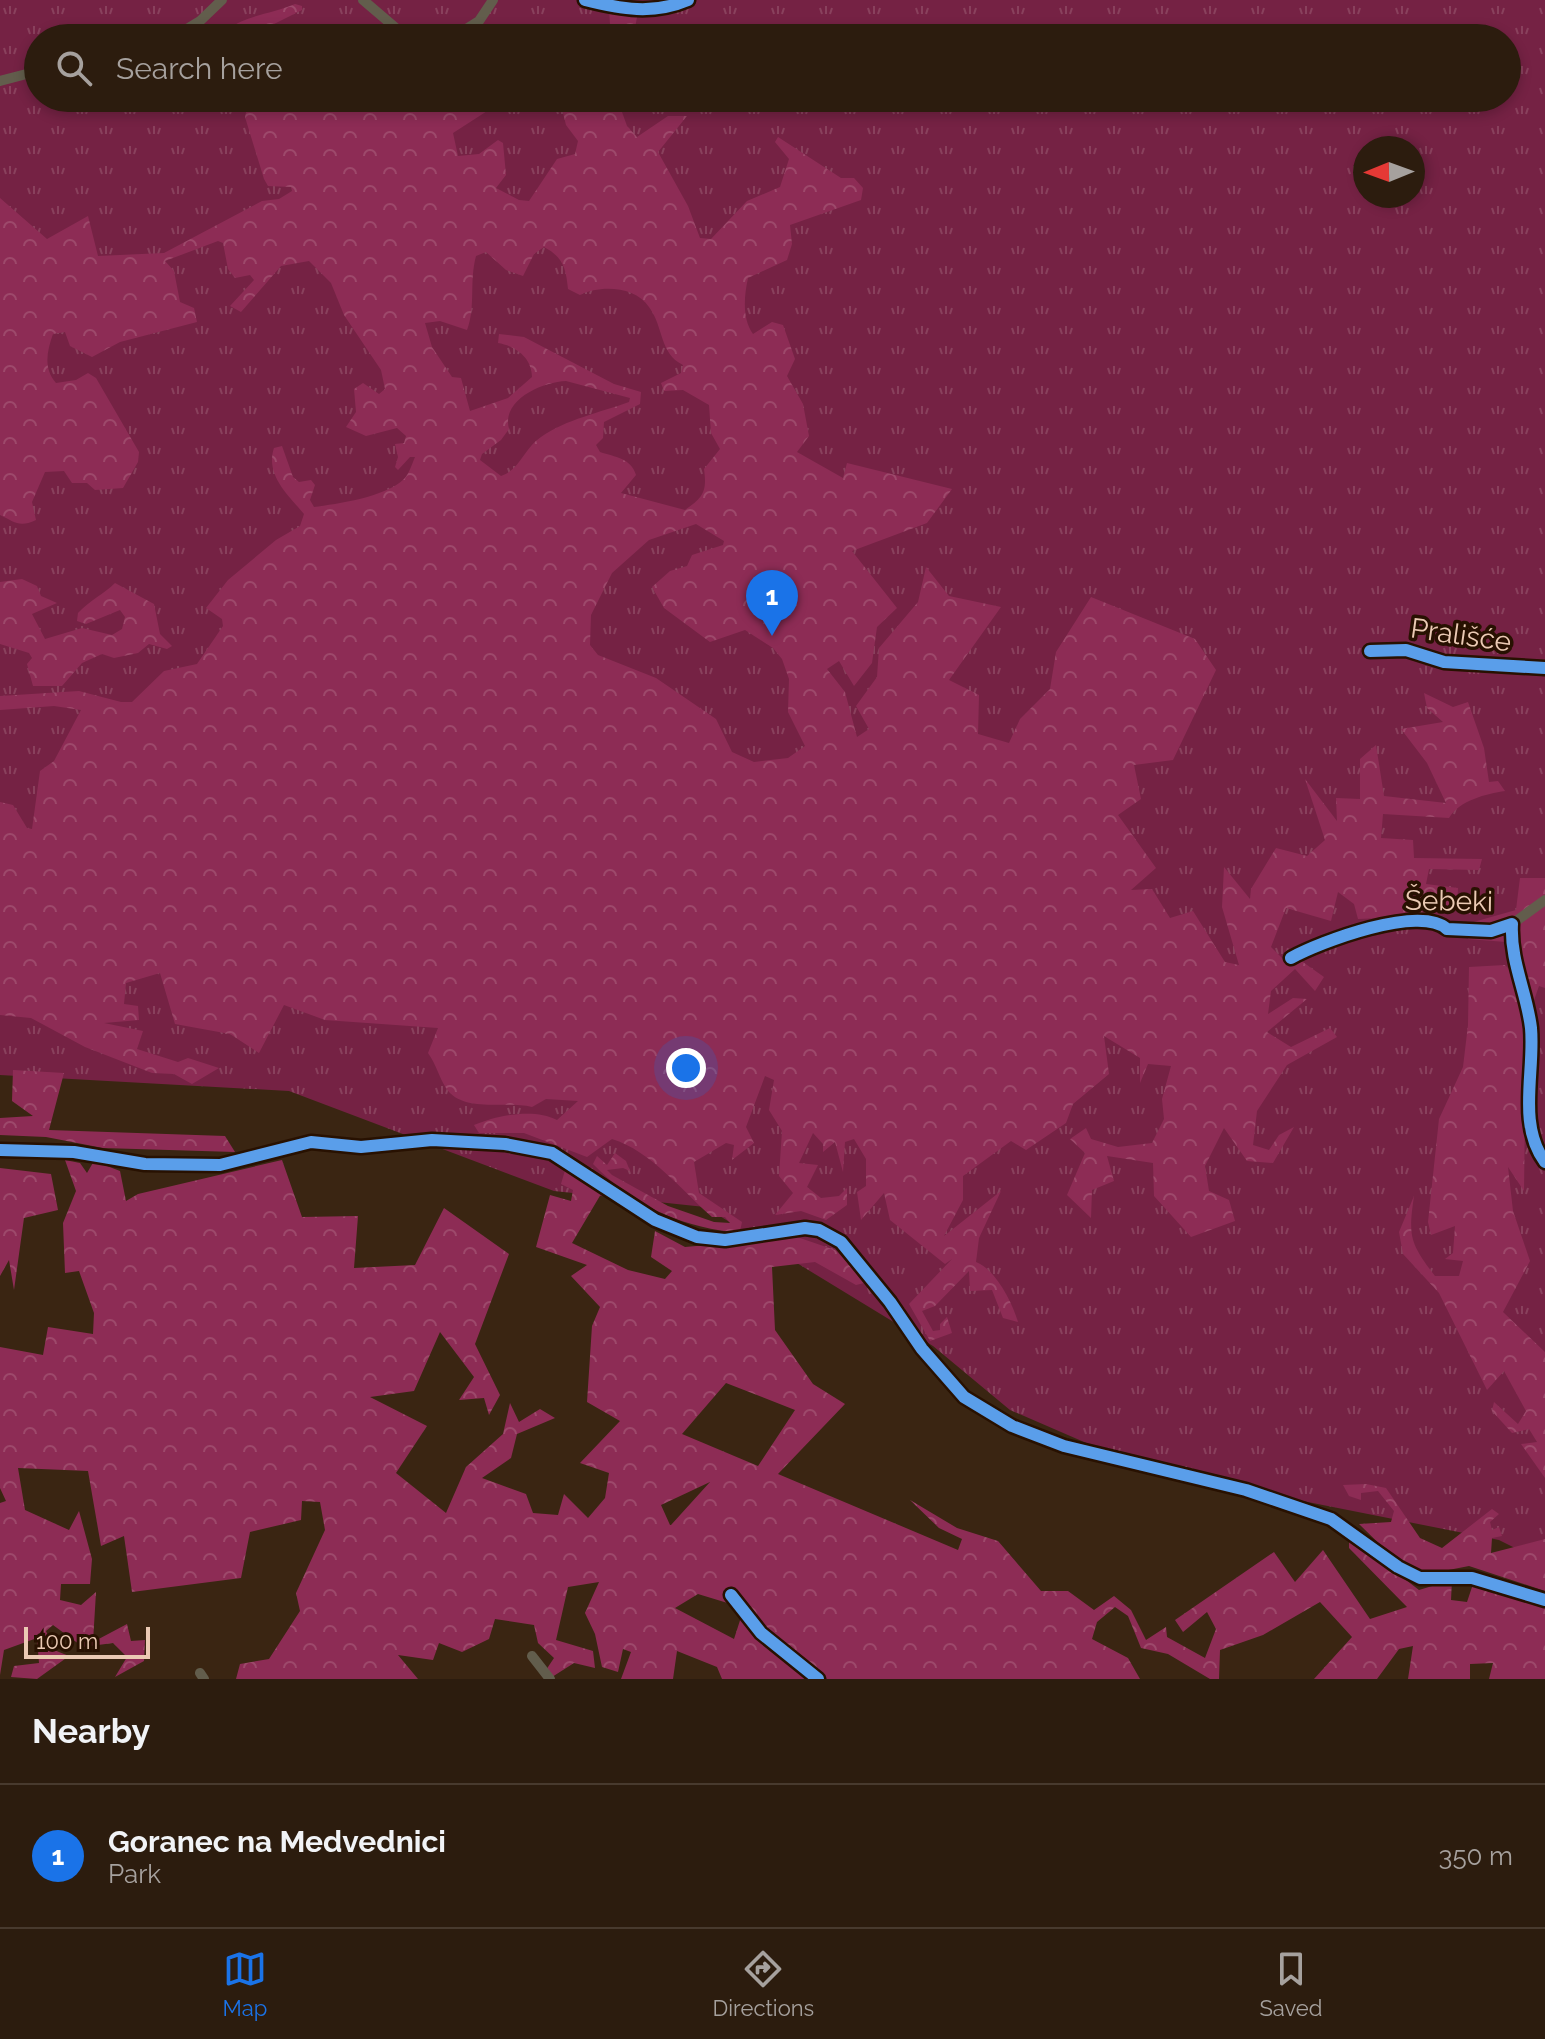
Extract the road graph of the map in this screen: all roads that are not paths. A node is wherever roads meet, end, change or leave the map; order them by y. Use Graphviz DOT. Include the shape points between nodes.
graph roads {
  1 [pos="222,0"];
  2 [pos="363,0"];
  3 [pos="493,0"];
  4 [pos="585,0"];
  5 [pos="688,0"];
  6 [pos="605,2"];
  7 [pos="195,24"];
  8 [pos="391,24"];
  9 [pos="474,24"];
  10 [pos="24,75"];
  11 [pos="0,81"];
  12 [pos="1370,651"];
  13 [pos="1545,668"];
  14 [pos="1545,900"];
  15 [pos="1512,924"];
  16 [pos="1291,958"];
  17 [pos="0,1150"];
  18 [pos="1545,1162"];
  19 [pos="731,1595"];
  20 [pos="1545,1600"];
  21 [pos="532,1656"];
  22 [pos="550,1679"];
  23 [pos="818,1679"];
  1 -- 7 [label="street"];
  2 -- 8 [label="street"];
  3 -- 9 [label="street"];
  4 -- 6 [label="street"];
  5 -- 6 [label="street" via="658,10"];
  10 -- 11 [label="street"];
  12 -- 13 [label="street, Prališće" via="1406,650 1444,662"];
  14 -- 15 [label="street"];
  15 -- 16 [label="street, Šebeki" via="1491,931 1396,922 1322,941"];
  15 -- 18 [label="street, Šebeki" via="1514,961 1531,1027 1532,1142"];
  17 -- 20 [label="street" via="74,1152 145,1164 220,1165 311,1142 361,1147 432,1140 505,1144 552,1153 655,1220 697,1237 725,1240 819,1230 841,1242 964,1397 1012,1426 1064,1446 1246,1490 1331,1519 1420,1578 1472,1578"];
  19 -- 23 [label="street" via="761,1633"];
  21 -- 22 [label="street"];
}
